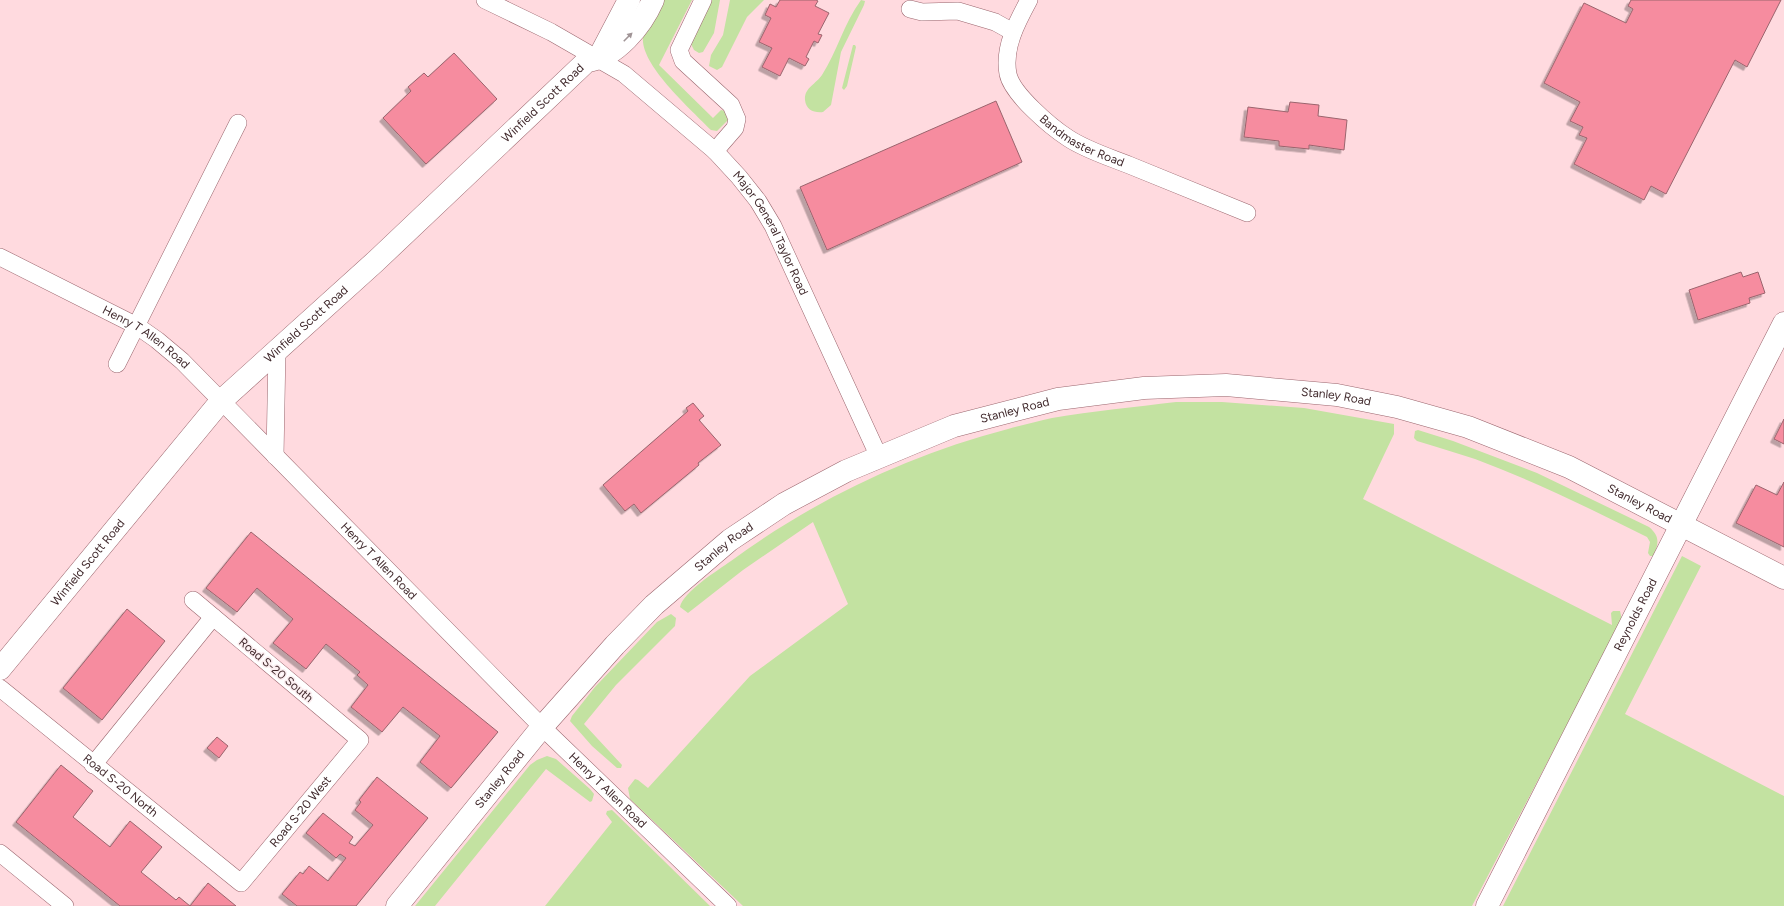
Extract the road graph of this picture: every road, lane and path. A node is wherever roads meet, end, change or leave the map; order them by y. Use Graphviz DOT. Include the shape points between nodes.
graph roads {
  1 [pos="485,0"];
  2 [pos="628,0"];
  3 [pos="653,0"];
  4 [pos="703,0"];
  5 [pos="1029,0"];
  6 [pos="910,9"];
  7 [pos="1014,32"];
  8 [pos="597,60"];
  9 [pos="238,123"];
  10 [pos="714,151"];
  11 [pos="1247,213"];
  12 [pos="0,257"];
  13 [pos="1784,323"];
  14 [pos="137,326"];
  15 [pos="278,348"];
  16 [pos="117,364"];
  17 [pos="221,401"];
  18 [pos="275,456"];
  19 [pos="879,458"];
  20 [pos="1680,524"];
  21 [pos="1784,578"];
  22 [pos="193,600"];
  23 [pos="213,617"];
  24 [pos="0,669"];
  25 [pos="0,688"];
  26 [pos="542,727"];
  27 [pos="360,740"];
  28 [pos="93,765"];
  29 [pos="0,853"];
  30 [pos="240,883"];
  31 [pos="65,906"];
  32 [pos="397,906"];
  33 [pos="728,906"];
  34 [pos="1487,906"];
  1 -- 8 [label="street, Major General Taylor Road" via="551,32"];
  2 -- 8 [label="street, Winfield Scott Road"];
  8 -- 3 [label="street, one-way" via="632,33"];
  4 -- 10 [label="street" via="678,50 683,60 731,105 737,119 735,128"];
  5 -- 7 [label="street, Bandmaster Road"];
  6 -- 7 [label="street" via="922,12 958,11 994,22"];
  7 -- 11 [label="street, Bandmaster Road" via="1008,48 1008,75 1028,104 1042,118 1068,138 1096,151"];
  8 -- 10 [label="street, Major General Taylor Road" via="624,74"];
  8 -- 15 [label="street, Winfield Scott Road" via="587,61 376,261"];
  9 -- 14 [label="street"];
  10 -- 19 [label="street, Major General Taylor Road" via="740,177 773,226"];
  12 -- 14 [label="street, Henry T Allen Road"];
  13 -- 20 [label="street, Reynolds Road"];
  14 -- 16 [label="street"];
  14 -- 17 [label="street, Henry T Allen Road" via="182,361"];
  15 -- 17 [label="street, Winfield Scott Road"];
  15 -- 18 [label="street"];
  17 -- 18 [label="street, Henry T Allen Road"];
  17 -- 24 [label="street, Winfield Scott Road"];
  18 -- 26 [label="street, Henry T Allen Road"];
  19 -- 20 [label="street, Stanley Road" via="954,426 1058,399 1144,388 1226,385 1345,396 1398,407 1468,428 1569,467"];
  19 -- 26 [label="street, Stanley Road" via="806,491 730,540 654,606 615,645"];
  20 -- 21 [label="street, Stanley Road"];
  20 -- 34 [label="street, Reynolds Road"];
  22 -- 23 [label="street, Road S-20 South"];
  23 -- 27 [label="street, Road S-20 South"];
  23 -- 28 [label="street"];
  25 -- 28 [label="street, Road S-20 North"];
  26 -- 32 [label="street, Stanley Road"];
  26 -- 33 [label="street, Henry T Allen Road"];
  27 -- 30 [label="street, Road S-20 West"];
  28 -- 30 [label="street, Road S-20 North"];
  29 -- 31 [label="street"];
}
